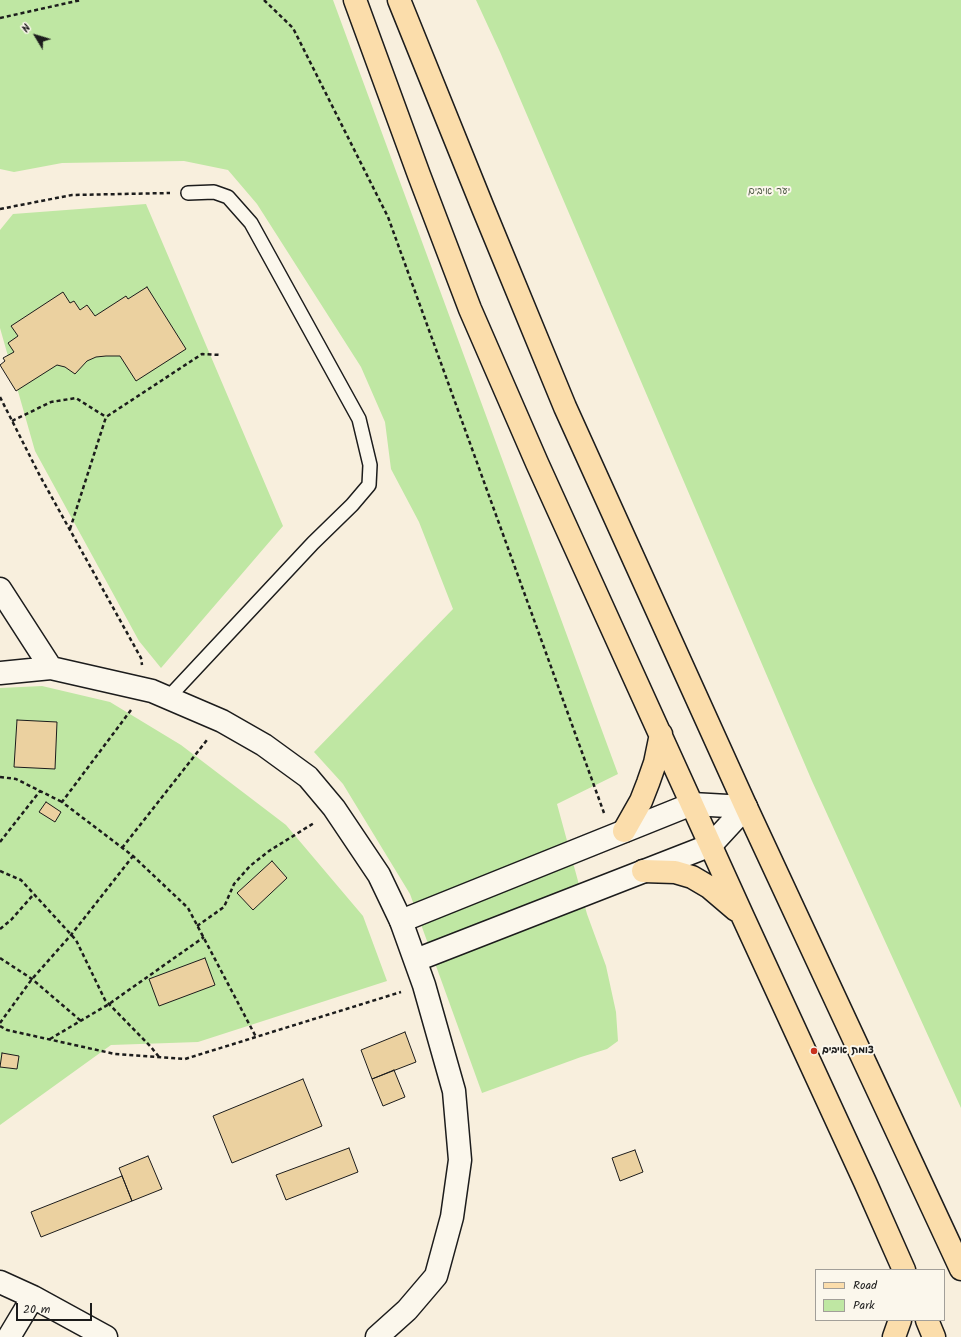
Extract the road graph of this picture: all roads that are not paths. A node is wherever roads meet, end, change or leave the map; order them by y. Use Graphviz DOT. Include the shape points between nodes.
graph roads {
  1 [pos="355,0"];
  2 [pos="399,0"];
  3 [pos="188,193"];
  4 [pos="0,589"];
  5 [pos="51,668"];
  6 [pos="0,674"];
  7 [pos="168,698"];
  8 [pos="661,734"];
  9 [pos="692,804"];
  10 [pos="746,807"];
  11 [pos="618,834"];
  12 [pos="711,845"];
  13 [pos="643,871"];
  14 [pos="743,916"];
  15 [pos="401,921"];
  16 [pos="416,960"];
  17 [pos="904,1269"];
  18 [pos="961,1269"];
  19 [pos="0,1282"];
  20 [pos="33,1297"];
  21 [pos="900,1321"];
  22 [pos="927,1321"];
  23 [pos="9,1337"];
  24 [pos="106,1337"];
  25 [pos="377,1337"];
  26 [pos="894,1337"];
  27 [pos="934,1337"];
  1 -- 8 [label="main road" via="470,309 537,463"];
  2 -- 10 [label="main road" via="565,407"];
  3 -- 7 [label="lane" via="214,192 228,197 251,223 358,419 370,465 369,485 352,505 313,543"];
  4 -- 5 [label="street"];
  5 -- 6 [label="street"];
  5 -- 7 [label="street" via="146,690"];
  7 -- 15 [label="street" via="222,721 308,777 334,808 379,875"];
  8 -- 9 [label="main road"];
  8 -- 11 [label="main road" via="648,783 640,801"];
  9 -- 10 [label="street"];
  9 -- 11 [label="street"];
  9 -- 12 [label="main road"];
  10 -- 12 [label="street"];
  10 -- 18 [label="main road"];
  11 -- 15 [label="street"];
  12 -- 13 [label="street"];
  12 -- 14 [label="main road"];
  13 -- 14 [label="main road" via="675,872 692,878 709,887"];
  13 -- 16 [label="street"];
  14 -- 17 [label="main road"];
  15 -- 16 [label="street"];
  16 -- 25 [label="street" via="454,1090 460,1160 452,1217 436,1276 407,1310"];
  19 -- 20 [label="street"];
  20 -- 23 [label="street"];
  20 -- 24 [label="street"];
  21 -- 26 [label="main road"];
  22 -- 27 [label="main road"];
}
